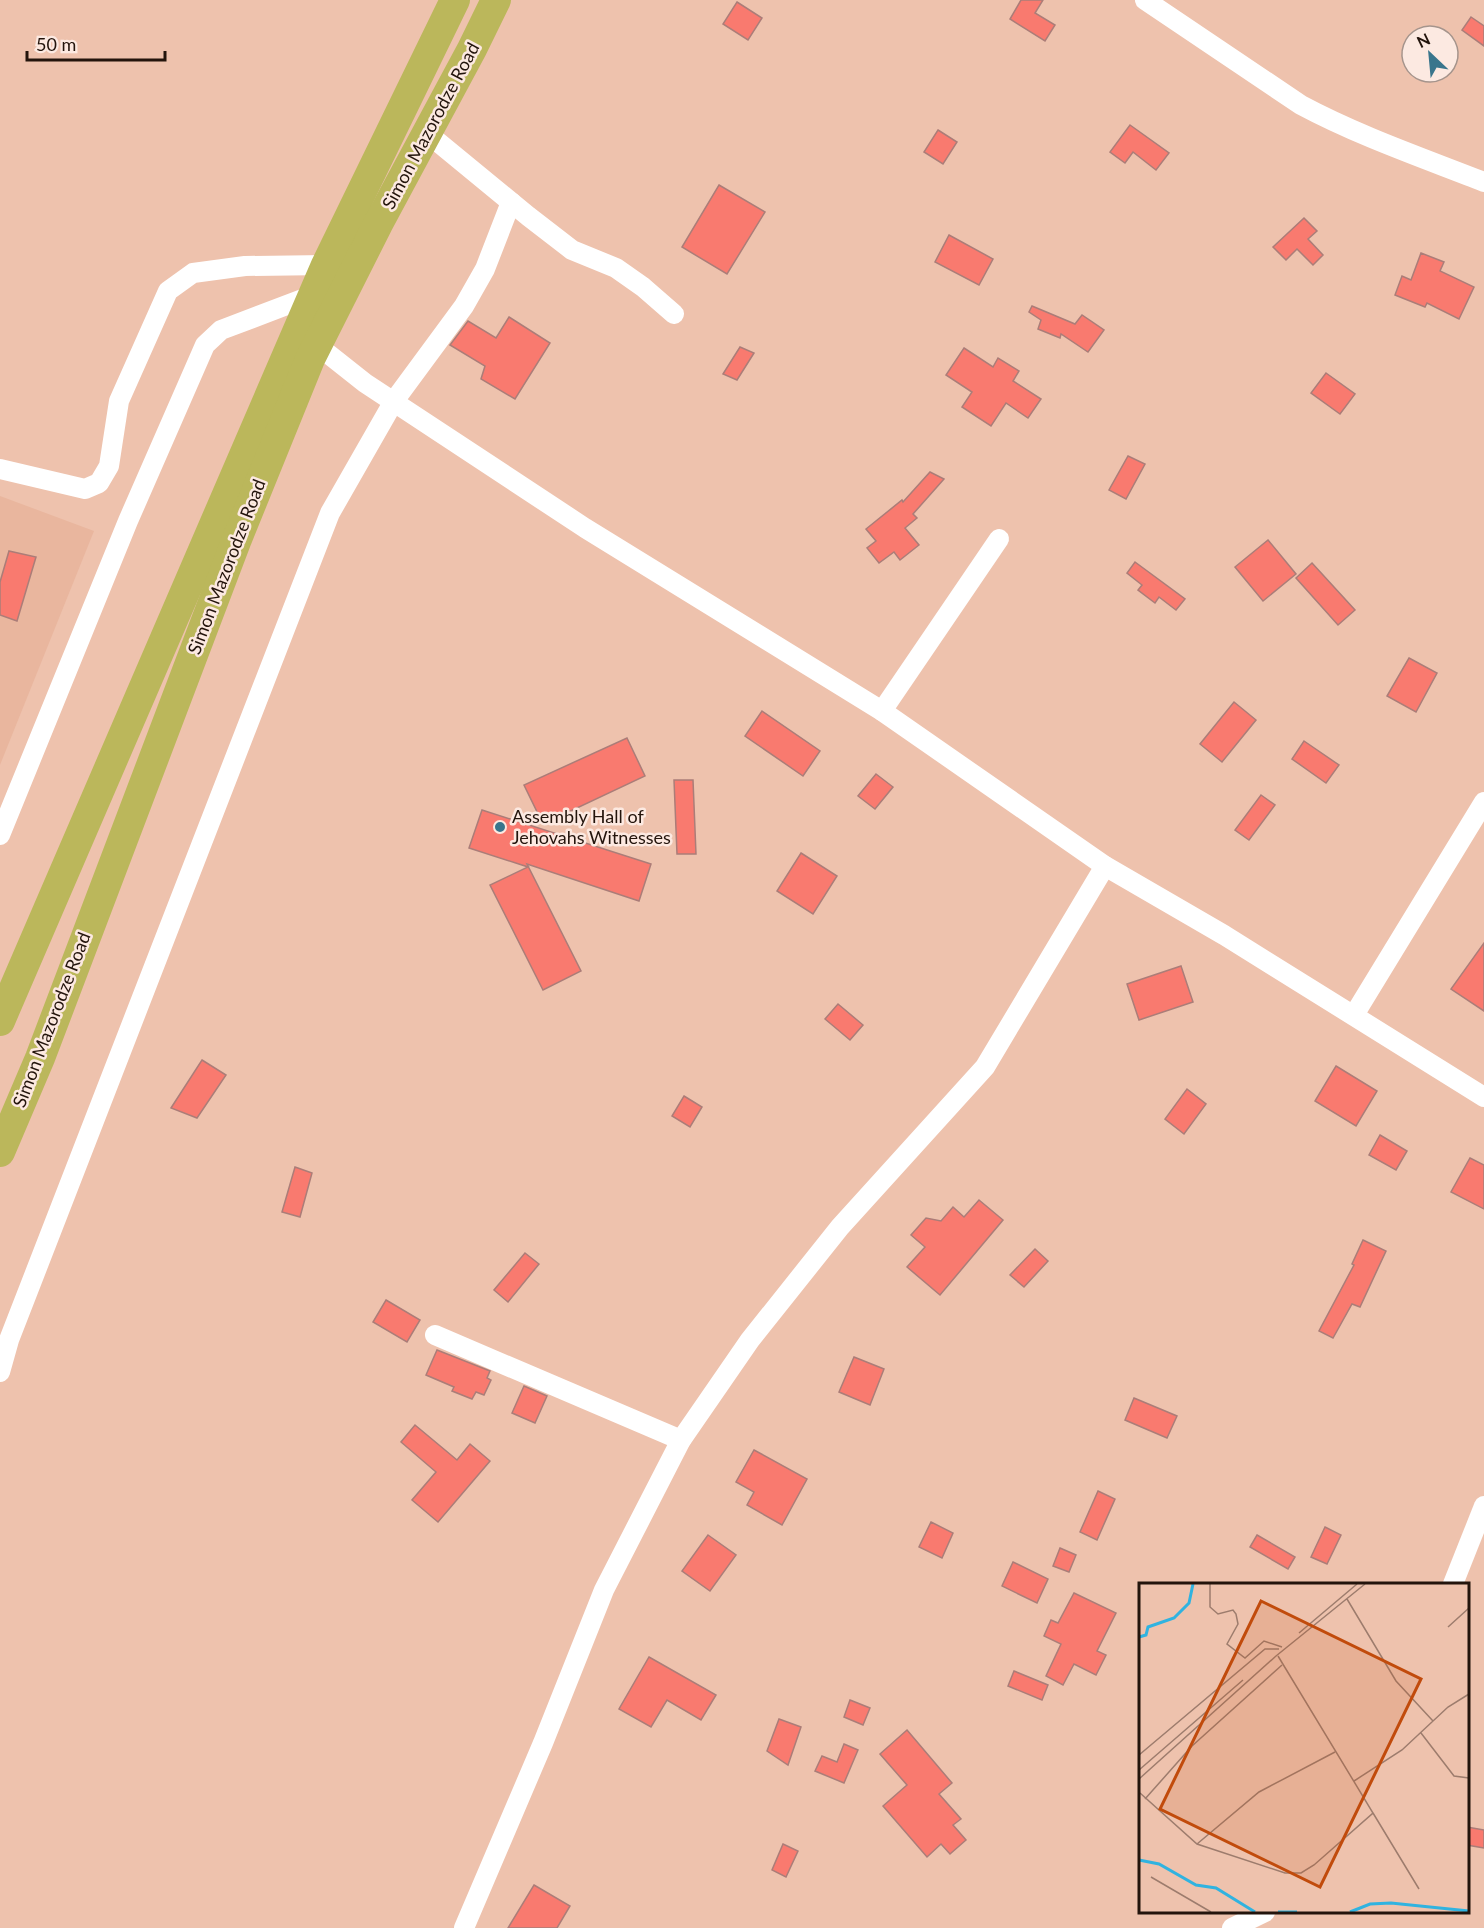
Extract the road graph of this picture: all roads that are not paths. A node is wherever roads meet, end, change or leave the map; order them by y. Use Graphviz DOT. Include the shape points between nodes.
graph roads {
  1 [pos="455,0"];
  2 [pos="495,0"];
  3 [pos="1145,0"];
  4 [pos="427,133"];
  5 [pos="1484,182"];
  6 [pos="511,202"];
  7 [pos="326,265"];
  8 [pos="313,295"];
  9 [pos="674,314"];
  10 [pos="317,345"];
  11 [pos="394,400"];
  12 [pos="0,469"];
  13 [pos="999,539"];
  14 [pos="882,711"];
  15 [pos="1484,802"];
  16 [pos="0,835"];
  17 [pos="1105,866"];
  18 [pos="1354,1015"];
  19 [pos="0,1021"];
  20 [pos="1484,1097"];
  21 [pos="0,1152"];
  22 [pos="435,1335"];
  23 [pos="0,1372"];
  24 [pos="681,1440"];
  25 [pos="1484,1506"];
  26 [pos="1453,1583"];
  27 [pos="1261,1913"];
  28 [pos="464,1928"];
  29 [pos="1232,1928"];
  1 -- 7 [label="highway, Simon Mazorodze Road"];
  2 -- 4 [label="highway, Simon Mazorodze Road"];
  3 -- 5 [label="street" via="1301,105 1388,145"];
  4 -- 6 [label="street"];
  4 -- 10 [label="highway, Simon Mazorodze Road"];
  6 -- 9 [label="street" via="572,250 616,268"];
  6 -- 11 [label="street" via="485,269 464,306"];
  7 -- 8 [label="highway, Simon Mazorodze Road"];
  7 -- 12 [label="street" via="193,273 168,291 119,401 109,466 99,483 86,489"];
  8 -- 16 [label="street" via="221,330 205,345 128,521"];
  8 -- 19 [label="highway, Simon Mazorodze Road"];
  10 -- 11 [label="street" via="365,383"];
  10 -- 21 [label="highway, Simon Mazorodze Road" via="237,539 40,1058"];
  11 -- 14 [label="street" via="585,528"];
  11 -- 23 [label="street" via="330,513 9,1340"];
  13 -- 14 [label="street"];
  14 -- 17 [label="street"];
  15 -- 18 [label="street"];
  17 -- 18 [label="street"];
  17 -- 24 [label="street" via="985,1067 840,1227 750,1340"];
  18 -- 20 [label="street"];
  22 -- 24 [label="street"];
  24 -- 28 [label="street" via="604,1590"];
  25 -- 26 [label="street"];
  27 -- 29 [label="street"];
}
